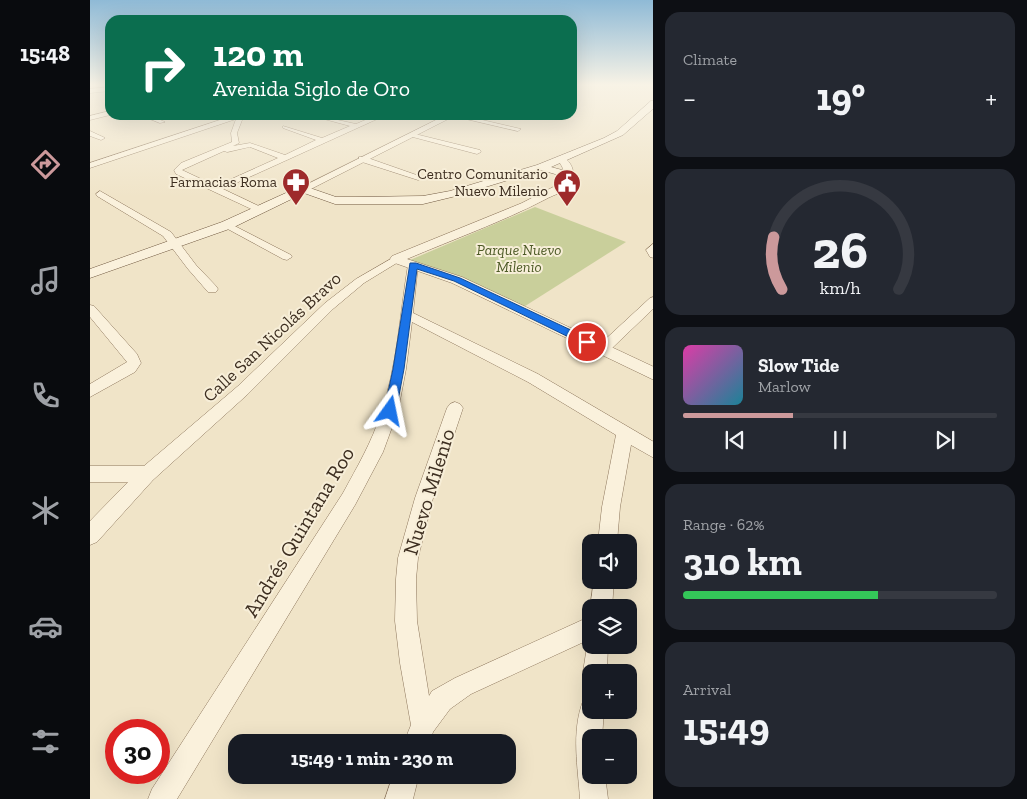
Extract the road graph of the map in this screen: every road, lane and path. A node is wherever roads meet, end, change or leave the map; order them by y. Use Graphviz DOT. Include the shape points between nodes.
graph roads {
  1 [pos="219,122"];
  2 [pos="238,122"];
  3 [pos="342,122"];
  4 [pos="365,122"];
  5 [pos="437,122"];
  6 [pos="486,122"];
  7 [pos="632,122"];
  8 [pos="356,126"];
  9 [pos="285,127"];
  10 [pos="518,129"];
  11 [pos="90,133"];
  12 [pos="412,135"];
  13 [pos="101,138"];
  14 [pos="322,140"];
  15 [pos="477,152"];
  16 [pos="213,153"];
  17 [pos="284,157"];
  18 [pos="362,159"];
  19 [pos="562,160"];
  20 [pos="90,166"];
  21 [pos="541,167"];
  22 [pos="569,175"];
  23 [pos="421,178"];
  24 [pos="217,189"];
  25 [pos="303,189"];
  26 [pos="100,194"];
  27 [pos="260,210"];
  28 [pos="227,225"];
  29 [pos="174,244"];
  30 [pos="653,246"];
  31 [pos="653,255"];
  32 [pos="288,257"];
  33 [pos="405,262"];
  34 [pos="90,274"];
  35 [pos="212,289"];
  36 [pos="653,301"];
  37 [pos="90,309"];
  38 [pos="406,315"];
  39 [pos="603,349"];
  40 [pos="653,374"];
  41 [pos="90,391"];
  42 [pos="455,408"];
  43 [pos="625,432"];
  44 [pos="653,451"];
  45 [pos="90,474"];
  46 [pos="147,474"];
  47 [pos="609,534"];
  48 [pos="90,535"];
  49 [pos="582,631"];
  50 [pos="420,734"];
  51 [pos="403,784"];
  52 [pos="593,784"];
  53 [pos="162,799"];
  54 [pos="399,799"];
  55 [pos="594,799"];
  1 -- 20 [label="street"];
  2 -- 16 [label="street" via="235,143"];
  3 -- 8 [label="street"];
  4 -- 8 [label="street"];
  5 -- 12 [label="street"];
  6 -- 10 [label="street"];
  7 -- 19 [label="main road" via="620,133"];
  8 -- 14 [label="street"];
  9 -- 14 [label="street"];
  11 -- 13 [label="street"];
  12 -- 15 [label="street"];
  12 -- 18 [label="street"];
  14 -- 17 [label="street"];
  16 -- 17 [label="street" via="250,145"];
  16 -- 24 [label="street" via="178,170"];
  17 -- 24 [label="street"];
  18 -- 23 [label="street"];
  18 -- 25 [label="street"];
  19 -- 21 [label="main road"];
  19 -- 22 [label="street"];
  21 -- 22 [label="main road"];
  21 -- 25 [label="main road" via="423,200 335,200"];
  22 -- 33 [label="street, Calle San Nicolás Bravo" via="565,185"];
  24 -- 27 [label="street"];
  25 -- 27 [label="main road"];
  26 -- 29 [label="street" via="154,225"];
  27 -- 28 [label="main road"];
  28 -- 29 [label="main road"];
  28 -- 32 [label="street"];
  29 -- 34 [label="main road"];
  29 -- 35 [label="street"];
  30 -- 31 [label="street"];
  33 -- 38 [label="street, Andrés Quintana Roo"];
  33 -- 39 [label="street" via="457,280"];
  33 -- 46 [label="street, Calle San Nicolás Bravo" via="360,281 329,306 243,390"];
  36 -- 39 [label="street"];
  37 -- 41 [label="street" via="134,362 130,368"];
  38 -- 43 [label="street" via="524,373"];
  38 -- 53 [label="street, Andrés Quintana Roo" via="390,411 377,446 349,499"];
  39 -- 40 [label="street"];
  42 -- 50 [label="street, Nuevo Milenio" via="421,507 408,557 409,641"];
  43 -- 44 [label="street"];
  43 -- 47 [label="street"];
  45 -- 46 [label="street"];
  46 -- 48 [label="street, Calle San Nicolás Bravo"];
  49 -- 50 [label="street" via="463,686 441,700"];
  51 -- 54 [label="street"];
  52 -- 55 [label="street"];
}
